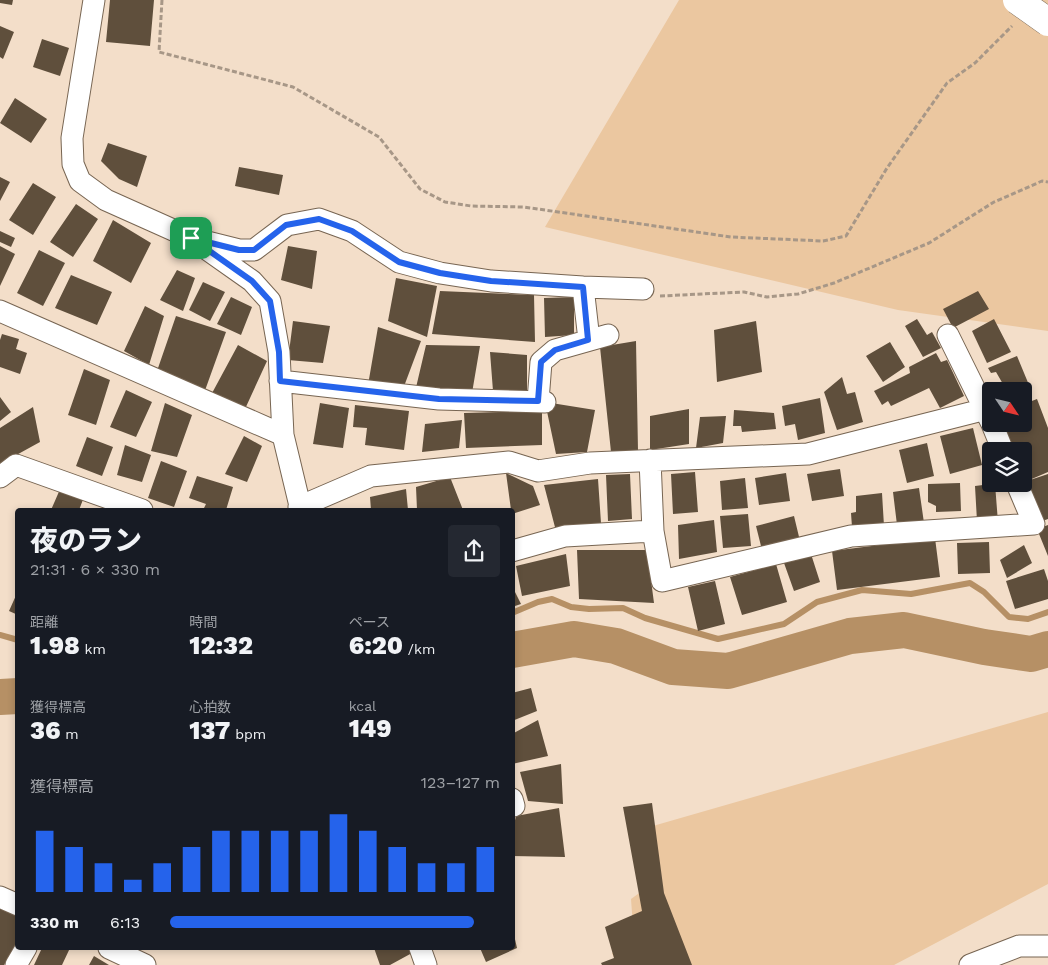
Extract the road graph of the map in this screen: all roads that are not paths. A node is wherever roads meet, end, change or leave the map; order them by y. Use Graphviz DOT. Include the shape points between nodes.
graph roads {
  1 [pos="94,0"];
  2 [pos="1017,10"];
  3 [pos="1048,22"];
  4 [pos="191,238"];
  5 [pos="583,287"];
  6 [pos="643,289"];
  7 [pos="0,310"];
  8 [pos="948,336"];
  9 [pos="280,381"];
  10 [pos="982,402"];
  11 [pos="982,420"];
  12 [pos="283,435"];
  13 [pos="650,460"];
  14 [pos="0,477"];
  15 [pos="1020,492"];
  16 [pos="137,508"];
  17 [pos="300,508"];
  18 [pos="653,531"];
  19 [pos="515,551"];
  20 [pos="0,897"];
  21 [pos="15,904"];
  22 [pos="1048,946"];
  23 [pos="25,950"];
  24 [pos="113,950"];
  25 [pos="421,950"];
  26 [pos="16,965"];
  27 [pos="145,965"];
  28 [pos="426,965"];
  29 [pos="970,965"];
  1 -- 4 [label="street" via="72,138 76,173 80,181 106,200"];
  2 -- 3 [label="highway, bridge"];
  4 -- 5 [label="street" via="239,250 254,250 286,225 319,219 352,231 399,262 440,273 491,281"];
  4 -- 9 [label="street" via="252,281 270,301 279,352"];
  5 -- 6 [label="street"];
  5 -- 9 [label="street" via="598,338 555,350 541,362 542,402 439,399"];
  7 -- 12 [label="street"];
  8 -- 10 [label="street"];
  9 -- 12 [label="street"];
  11 -- 13 [label="street" via="808,454"];
  12 -- 17 [label="street"];
  13 -- 17 [label="street" via="590,463 538,471 509,462 371,476"];
  13 -- 18 [label="street"];
  14 -- 16 [label="street" via="16,464"];
  15 -- 18 [label="street" via="1034,524 851,536 662,581"];
  18 -- 19 [label="street" via="565,536"];
  20 -- 21 [label="street"];
  22 -- 29 [label="street" via="1019,946"];
  23 -- 26 [label="street"];
  24 -- 27 [label="street"];
  25 -- 28 [label="street"];
}
